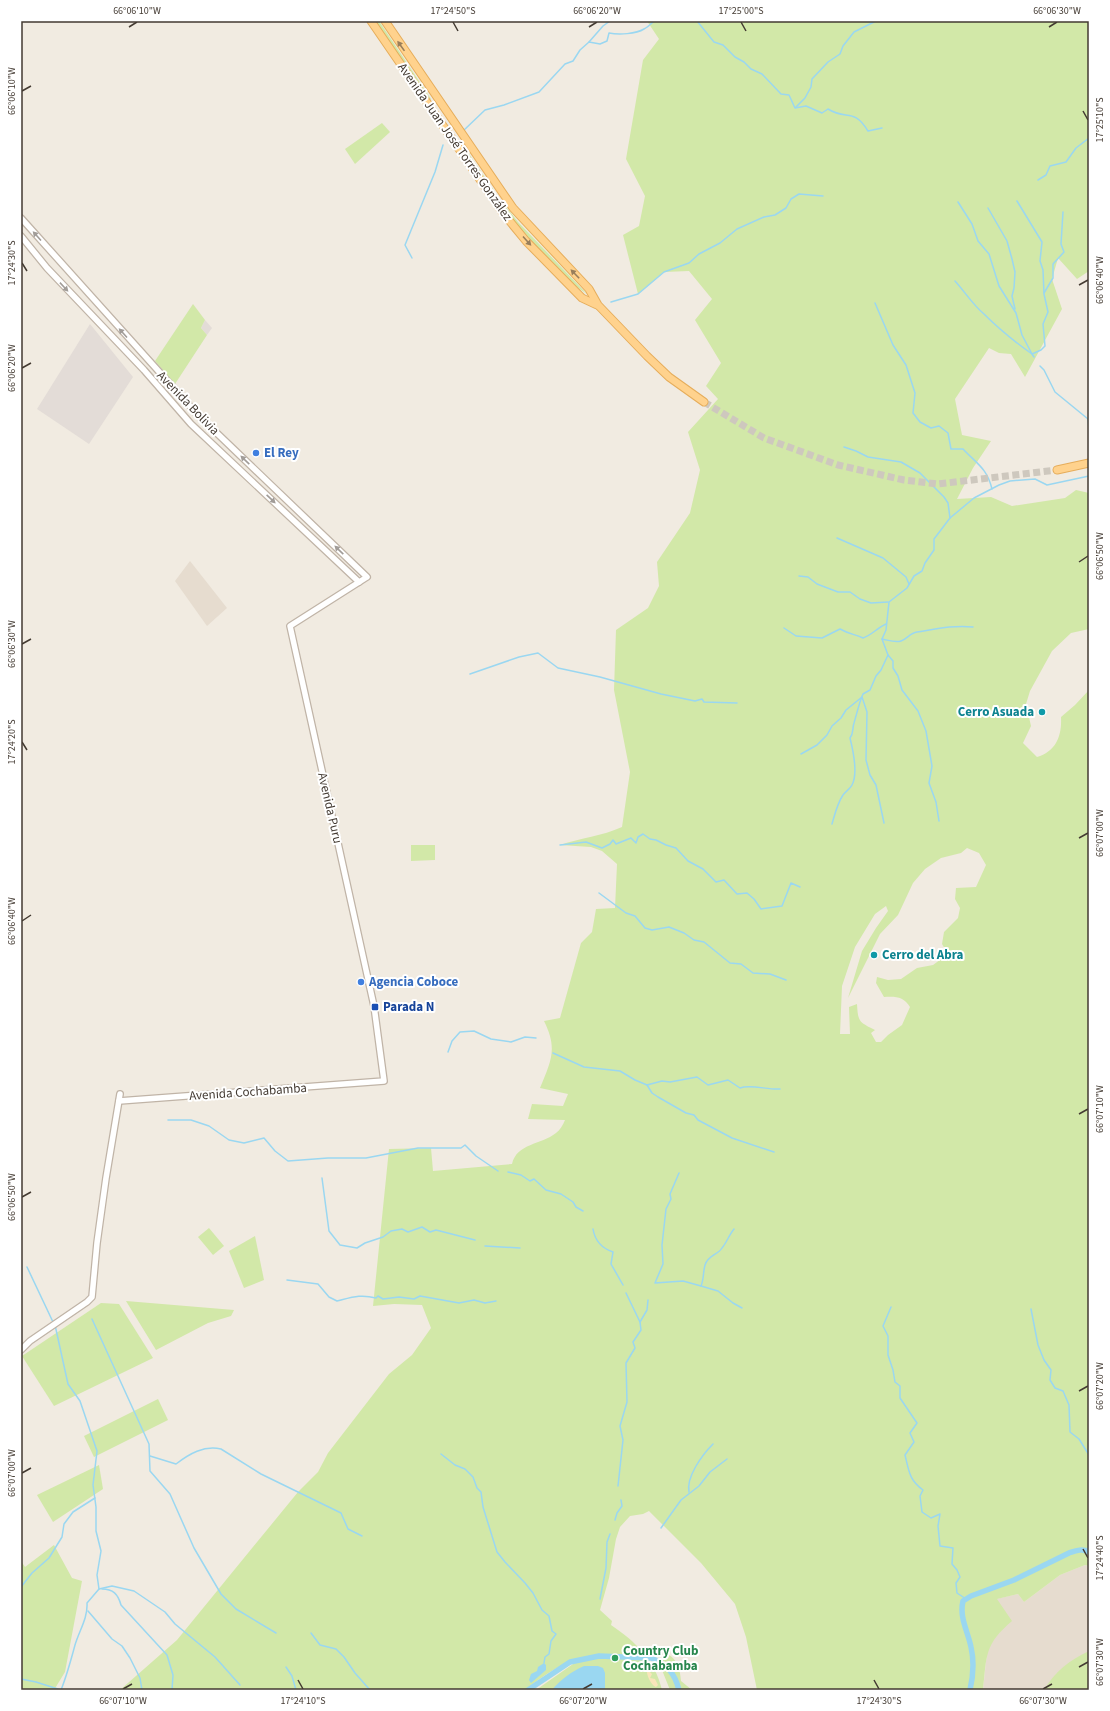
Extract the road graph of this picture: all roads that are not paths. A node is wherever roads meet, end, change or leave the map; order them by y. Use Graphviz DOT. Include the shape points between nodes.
graph roads {
  1 [pos="371,21"];
  2 [pos="384,21"];
  3 [pos="455,124"];
  4 [pos="445,130"];
  5 [pos="21,218"];
  6 [pos="21,236"];
  7 [pos="598,305"];
  8 [pos="704,402"];
  9 [pos="1089,463"];
  10 [pos="1057,470"];
  11 [pos="367,577"];
  12 [pos="359,582"];
  13 [pos="384,1081"];
  14 [pos="120,1094"];
  15 [pos="119,1101"];
  16 [pos="21,1350"];
  1 -- 4 [label="main road, Avenida Juan José Torres González"];
  3 -- 2 [label="main road, Avenida Juan José Torres González, one-way"];
  3 -- 4 [label="main road"];
  7 -- 3 [label="main road, Avenida Juan José Torres González, one-way" via="589,288 513,208"];
  4 -- 7 [label="main road, Avenida Juan José Torres González, one-way" via="489,194 526,241 582,298"];
  11 -- 5 [label="street, Avenida Bolivia, one-way" via="198,415"];
  6 -- 12 [label="street, Avenida Bolivia, one-way" via="47,268 144,370 191,424"];
  7 -- 8 [label="main road, Avenida Juan José Torres González" via="669,377"];
  9 -- 10 [label="main road"];
  11 -- 12 [label="street, Avenida Puru"];
  12 -- 13 [label="street, Avenida Puru" via="290,626 374,1006"];
  13 -- 15 [label="street, Avenida Cochabamba"];
  14 -- 15 [label="street"];
  15 -- 16 [label="street" via="97,1243 92,1297"];
}
